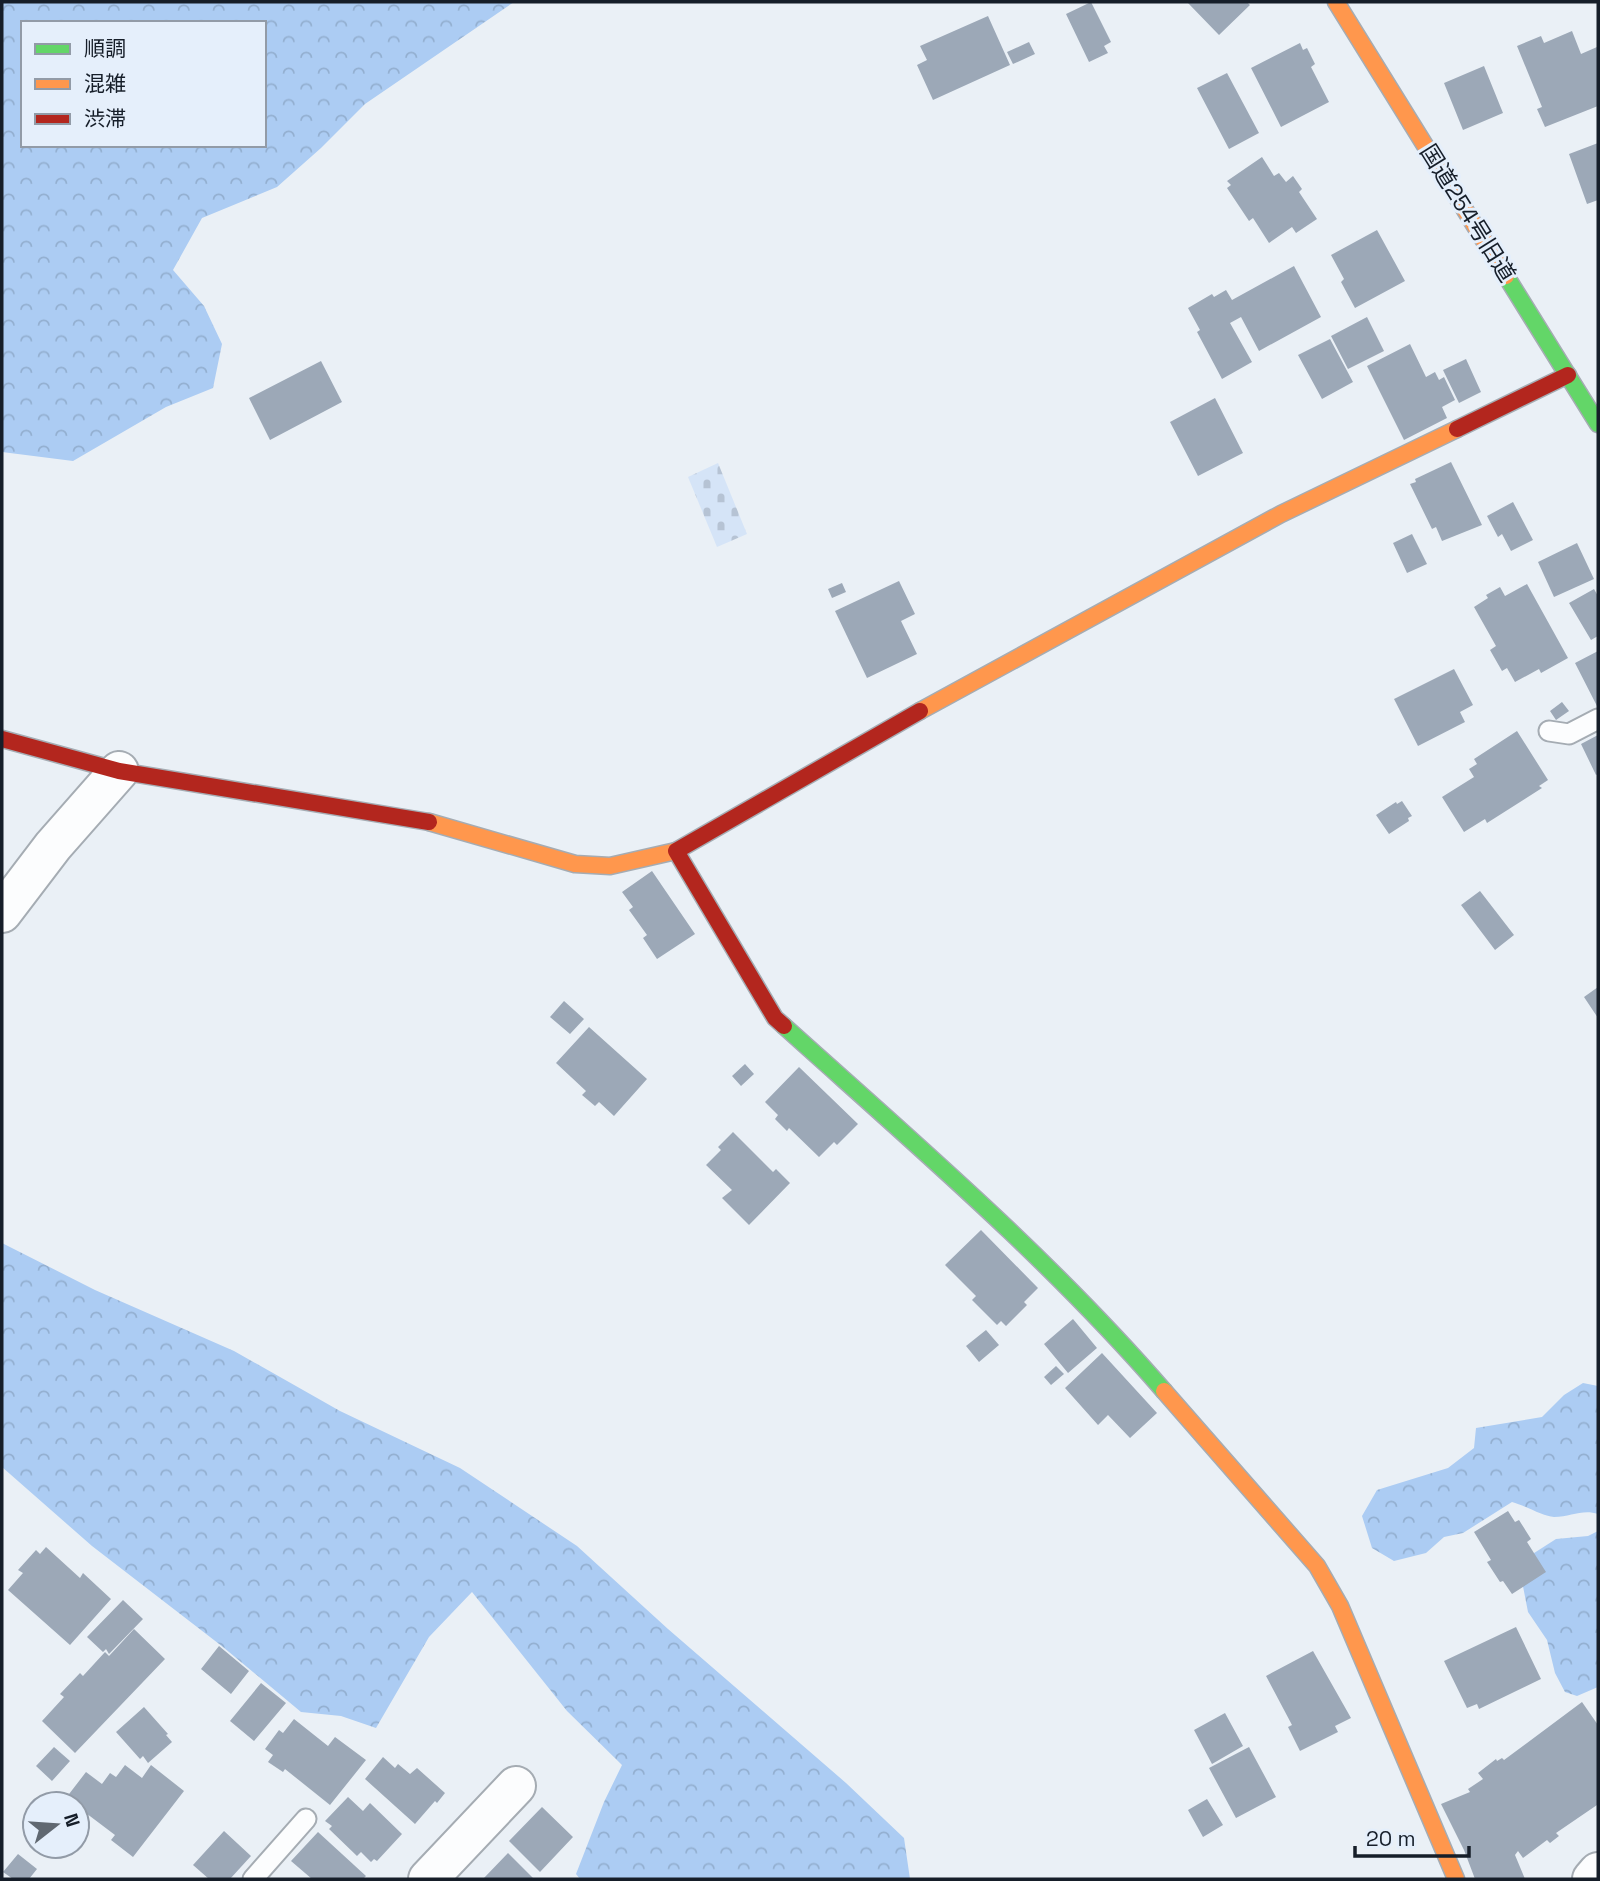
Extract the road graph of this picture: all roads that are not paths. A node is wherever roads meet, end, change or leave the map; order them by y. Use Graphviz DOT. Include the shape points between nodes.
graph roads {
  1 [pos="1336,2"];
  2 [pos="1567,375"];
  3 [pos="1598,424"];
  4 [pos="1598,719"];
  5 [pos="1549,731"];
  6 [pos="2,739"];
  7 [pos="119,771"];
  8 [pos="676,851"];
  9 [pos="2,914"];
  10 [pos="516,1786"];
  11 [pos="306,1819"];
  12 [pos="1598,1872"];
  13 [pos="253,1879"];
  14 [pos="428,1879"];
  15 [pos="1456,1879"];
  16 [pos="1592,1879"];
  1 -- 2 [label="street, 国道254号旧道"];
  2 -- 3 [label="street, 国道254号旧道"];
  2 -- 8 [label="street" via="1269,521 974,680"];
  4 -- 5 [label="lane" via="1569,734"];
  6 -- 7 [label="street"];
  7 -- 8 [label="street" via="439,824 575,864 610,866"];
  7 -- 9 [label="street" via="53,846"];
  8 -- 15 [label="street" via="775,1018 1052,1272 1147,1371 1317,1566 1340,1606"];
  10 -- 14 [label="street"];
  11 -- 13 [label="lane"];
  12 -- 16 [label="street"];
}
